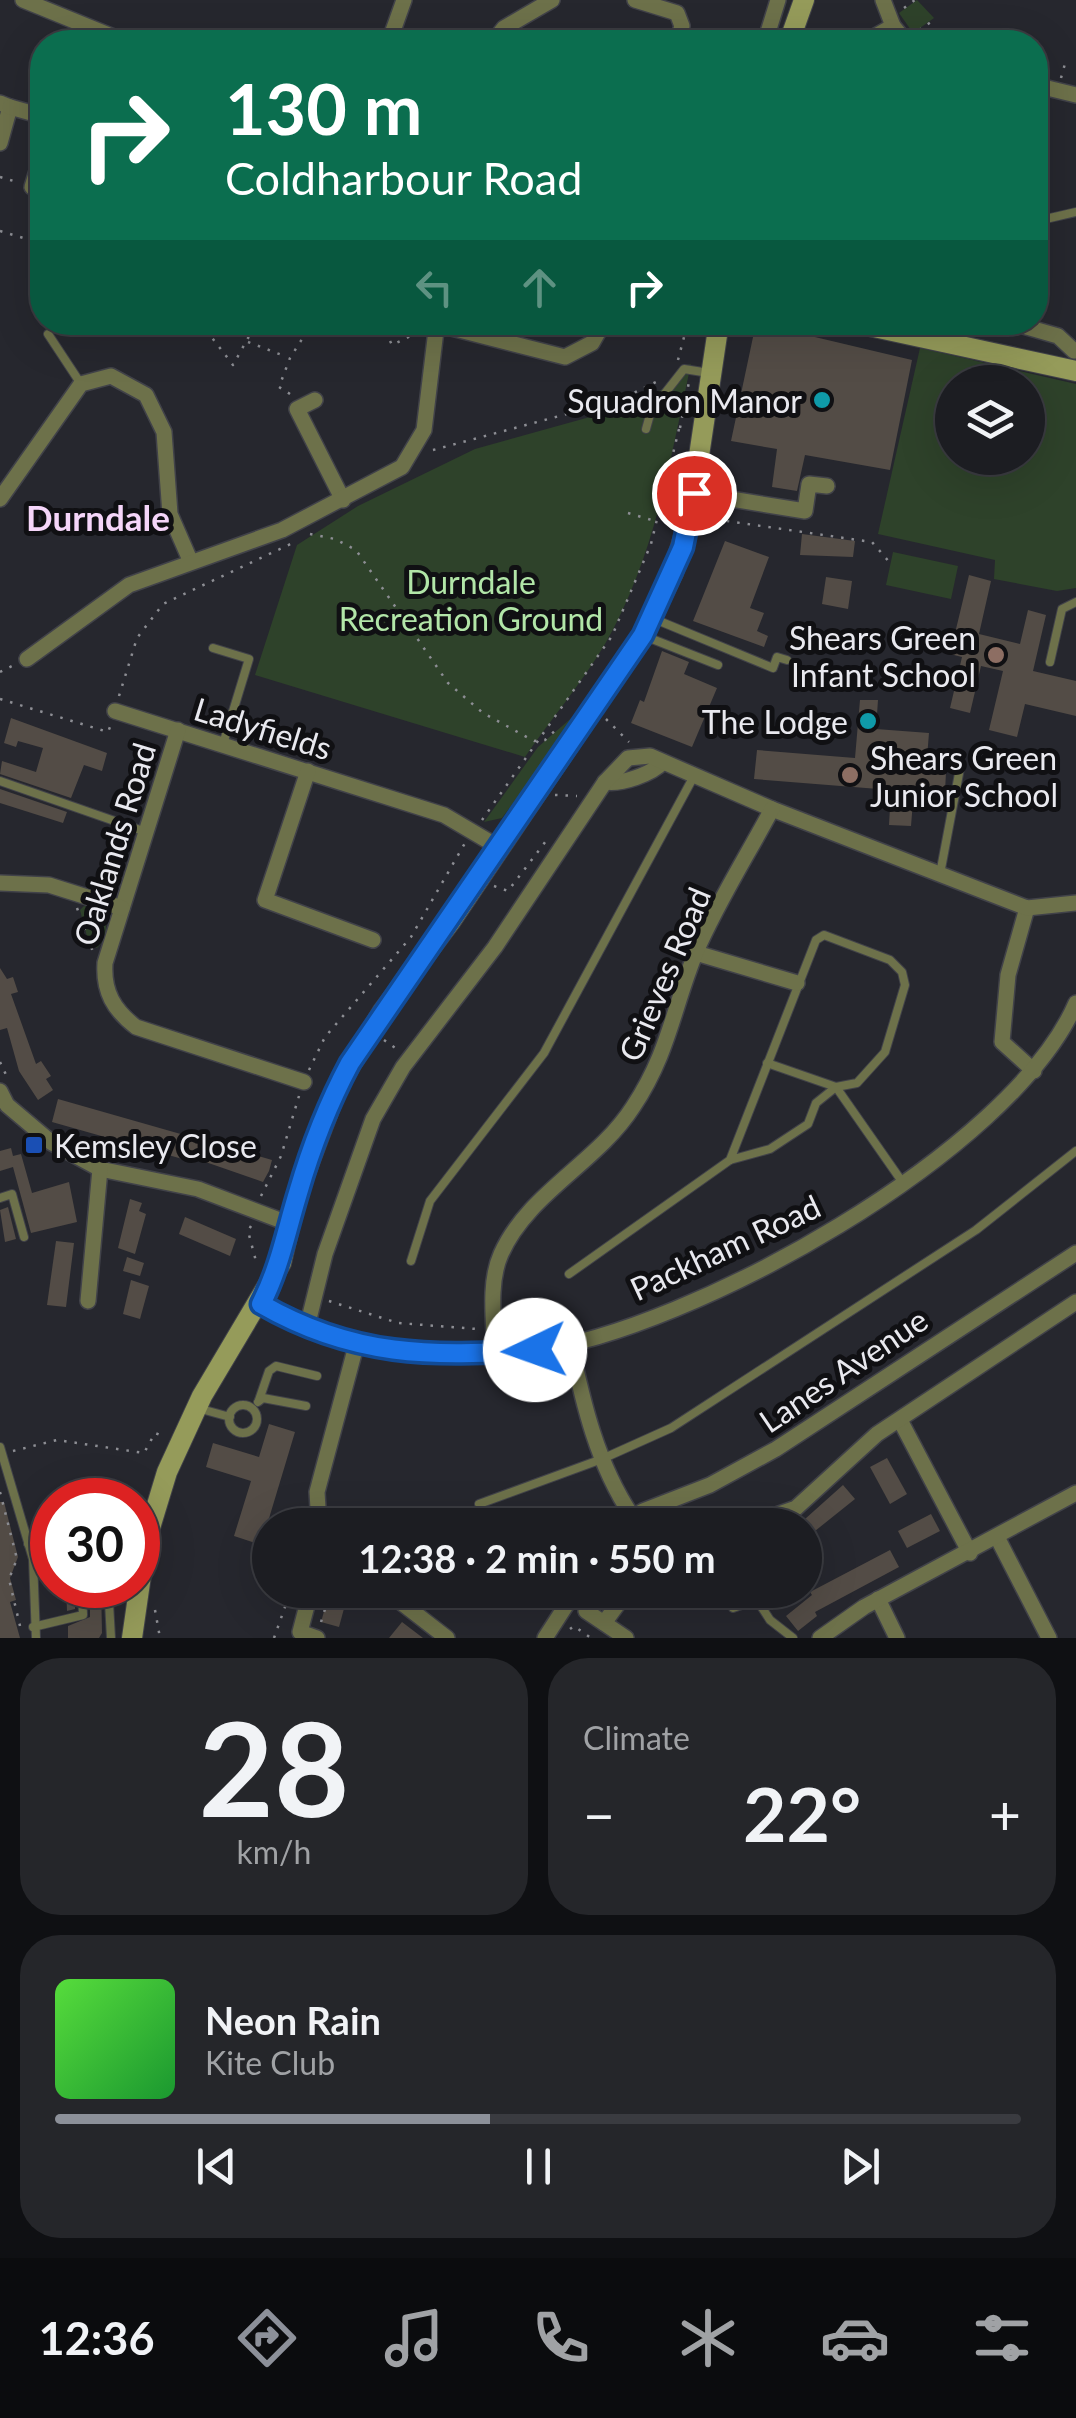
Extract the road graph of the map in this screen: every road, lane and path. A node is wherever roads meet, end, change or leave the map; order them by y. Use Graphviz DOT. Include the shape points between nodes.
graph roads {
  1 [pos="23,0"];
  2 [pos="404,0"];
  3 [pos="552,0"];
  4 [pos="635,0"];
  5 [pos="778,0"];
  6 [pos="804,0"];
  7 [pos="883,0"];
  8 [pos="915,0"];
  9 [pos="895,20"];
  10 [pos="934,20"];
  11 [pos="97,30"];
  12 [pos="393,30"];
  13 [pos="504,30"];
  14 [pos="681,30"];
  15 [pos="769,30"];
  16 [pos="793,30"];
  17 [pos="882,30"];
  18 [pos="902,30"];
  19 [pos="921,30"];
  20 [pos="1066,60"];
  21 [pos="1060,82"];
  22 [pos="1048,88"];
  23 [pos="1076,95"];
  24 [pos="5,105"];
  25 [pos="30,112"];
  26 [pos="0,143"];
  27 [pos="1076,212"];
  28 [pos="1048,217"];
  29 [pos="0,231"];
  30 [pos="30,239"];
  31 [pos="1048,333"];
  32 [pos="49,335"];
  33 [pos="210,335"];
  34 [pos="250,335"];
  35 [pos="305,335"];
  36 [pos="387,335"];
  37 [pos="412,335"];
  38 [pos="435,335"];
  39 [pos="482,335"];
  40 [pos="597,335"];
  41 [pos="684,335"];
  42 [pos="714,335"];
  43 [pos="930,335"];
  44 [pos="247,341"];
  45 [pos="290,358"];
  46 [pos="1073,359"];
  47 [pos="701,371"];
  48 [pos="662,378"];
  49 [pos="82,384"];
  50 [pos="314,400"];
  51 [pos="293,401"];
  52 [pos="646,429"];
  53 [pos="680,430"];
  54 [pos="703,433"];
  55 [pos="412,456"];
  56 [pos="827,486"];
  57 [pos="694,493"];
  58 [pos="0,500"];
  59 [pos="343,500"];
  60 [pos="322,510"];
  61 [pos="628,512"];
  62 [pos="690,516"];
  63 [pos="658,522"];
  64 [pos="309,533"];
  65 [pos="190,560"];
  66 [pos="891,564"];
  67 [pos="1076,602"];
  68 [pos="647,627"];
  69 [pos="212,648"];
  70 [pos="26,659"];
  71 [pos="786,660"];
  72 [pos="1050,662"];
  73 [pos="718,665"];
  74 [pos="0,699"];
  75 [pos="594,708"];
  76 [pos="115,710"];
  77 [pos="570,716"];
  78 [pos="178,730"];
  79 [pos="538,742"];
  80 [pos="223,744"];
  81 [pos="627,748"];
  82 [pos="961,763"];
  83 [pos="308,770"];
  84 [pos="694,776"];
  85 [pos="0,781"];
  86 [pos="551,794"];
  87 [pos="581,796"];
  88 [pos="772,810"];
  89 [pos="488,825"];
  90 [pos="146,832"];
  91 [pos="500,848"];
  92 [pos="940,874"];
  93 [pos="0,883"];
  94 [pos="1076,903"];
  95 [pos="87,905"];
  96 [pos="122,908"];
  97 [pos="1027,908"];
  98 [pos="373,940"];
  99 [pos="696,953"];
  100 [pos="99,956"];
  101 [pos="405,963"];
  102 [pos="797,983"];
  103 [pos="1076,1003"];
  104 [pos="1071,1033"];
  105 [pos="0,1062"];
  106 [pos="767,1063"];
  107 [pos="1034,1070"];
  108 [pos="836,1087"];
  109 [pos="301,1090"];
  110 [pos="288,1094"];
  111 [pos="6,1100"];
  112 [pos="1076,1151"];
  113 [pos="730,1160"];
  114 [pos="100,1169"];
  115 [pos="903,1183"];
  116 [pos="0,1198"];
  117 [pos="259,1214"];
  118 [pos="290,1224"];
  119 [pos="24,1237"];
  120 [pos="1076,1252"];
  121 [pos="411,1261"];
  122 [pos="260,1271"];
  123 [pos="569,1274"];
  124 [pos="323,1298"];
  125 [pos="88,1301"];
  126 [pos="1076,1302"];
  127 [pos="261,1304"];
  128 [pos="306,1327"];
  129 [pos="494,1328"];
  130 [pos="570,1342"];
  131 [pos="356,1346"];
  132 [pos="496,1353"];
  133 [pos="316,1376"];
  134 [pos="259,1400"];
  135 [pos="306,1406"];
  136 [pos="196,1407"];
  137 [pos="254,1411"];
  138 [pos="230,1417"];
  139 [pos="901,1422"];
  140 [pos="166,1438"];
  141 [pos="1,1450"];
  142 [pos="602,1459"];
  143 [pos="0,1492"];
  144 [pos="160,1492"];
  145 [pos="1076,1492"];
  146 [pos="479,1504"];
  147 [pos="318,1508"];
  148 [pos="621,1508"];
  149 [pos="657,1508"];
  150 [pos="796,1508"];
  151 [pos="998,1538"];
  152 [pos="28,1544"];
  153 [pos="970,1553"];
  154 [pos="878,1599"];
  155 [pos="82,1608"];
  156 [pos="110,1608"];
  157 [pos="135,1608"];
  158 [pos="138,1608"];
  159 [pos="285,1608"];
  160 [pos="306,1608"];
  161 [pos="326,1608"];
  162 [pos="409,1608"];
  163 [pos="564,1608"];
  164 [pos="622,1608"];
  165 [pos="762,1608"];
  166 [pos="586,1611"];
  167 [pos="33,1628"];
  168 [pos="569,1630"];
  169 [pos="614,1633"];
  170 [pos="318,1634"];
  171 [pos="299,1635"];
  172 [pos="24,1638"];
  173 [pos="36,1638"];
  174 [pos="112,1638"];
  175 [pos="132,1638"];
  176 [pos="146,1638"];
  177 [pos="274,1638"];
  178 [pos="448,1638"];
  179 [pos="545,1638"];
  180 [pos="591,1638"];
  181 [pos="794,1638"];
  182 [pos="820,1638"];
  183 [pos="898,1638"];
  184 [pos="1049,1638"];
  1 -- 11 [label="street"];
  2 -- 12 [label="street"];
  3 -- 13 [label="street"];
  4 -- 14 [label="street" via="678,14"];
  5 -- 15 [label="street"];
  6 -- 16 [label="street"];
  7 -- 9 [label="street"];
  8 -- 9 [label="path"];
  9 -- 17 [label="street"];
  9 -- 18 [label="street"];
  10 -- 19 [label="path"];
  20 -- 21 [label="path"];
  22 -- 23 [label="street"];
  24 -- 25 [label="street"];
  24 -- 26 [label="street"];
  27 -- 28 [label="lane"];
  29 -- 30 [label="path"];
  31 -- 46 [label="street" via="1058,336"];
  32 -- 49 [label="lane"];
  33 -- 44 [label="path" via="233,365"];
  34 -- 44 [label="path"];
  35 -- 45 [label="path"];
  36 -- 37 [label="path" via="392,345"];
  38 -- 55 [label="street" via="424,430"];
  39 -- 40 [label="street" via="566,357"];
  41 -- 47 [label="path" via="676,366 694,362"];
  42 -- 47 [label="street"];
  43 -- 46 [label="street"];
  44 -- 45 [label="path"];
  45 -- 51 [label="path" via="280,387"];
  47 -- 52 [label="lane" via="684,370 651,411"];
  47 -- 53 [label="path"];
  47 -- 54 [label="street"];
  48 -- 55 [label="path" via="618,400"];
  49 -- 58 [label="street"];
  49 -- 65 [label="street" via="112,376 146,395 164,432 170,514"];
  50 -- 51 [label="street"];
  51 -- 59 [label="street"];
  53 -- 54 [label="path"];
  53 -- 63 [label="path"];
  54 -- 57 [label="street"];
  55 -- 59 [label="street"];
  56 -- 57 [label="street" via="808,484 805,511"];
  57 -- 62 [label="street"];
  59 -- 60 [label="street"];
  60 -- 64 [label="path" via="326,518"];
  60 -- 65 [label="street"];
  61 -- 63 [label="path"];
  62 -- 66 [label="path" via="872,542"];
  62 -- 68 [label="street"];
  63 -- 79 [label="path" via="605,648"];
  64 -- 76 [label="path" via="163,604 137,638"];
  64 -- 79 [label="path" via="356,550 466,702"];
  65 -- 70 [label="street" via="130,585"];
  67 -- 72 [label="lane" via="1062,609"];
  68 -- 71 [label="lane" via="773,668 778,656"];
  68 -- 73 [label="lane"];
  68 -- 75 [label="street"];
  69 -- 80 [label="lane" via="249,659"];
  74 -- 76 [label="path" via="108,732"];
  75 -- 81 [label="path" via="630,742"];
  75 -- 91 [label="street"];
  76 -- 78 [label="street, Ladyfields"];
  77 -- 79 [label="path"];
  78 -- 80 [label="street, Ladyfields"];
  78 -- 90 [label="street, Oaklands Road"];
  79 -- 89 [label="path" via="480,823"];
  80 -- 83 [label="street, Ladyfields"];
  82 -- 92 [label="lane"];
  83 -- 91 [label="street, Ladyfields" via="444,815"];
  83 -- 98 [label="street" via="265,900"];
  84 -- 88 [label="street"];
  84 -- 121 [label="lane" via="544,1053 430,1201"];
  84 -- 128 [label="street" via="663,762 605,782 495,948 403,1067 373,1119"];
  85 -- 90 [label="lane"];
  86 -- 87 [label="path"];
  88 -- 92 [label="street"];
  88 -- 99 [label="street, Grieves Road"];
  90 -- 96 [label="street, Oaklands Road"];
  91 -- 101 [label="street"];
  92 -- 97 [label="street"];
  93 -- 96 [label="street" via="50,885"];
  94 -- 97 [label="street"];
  95 -- 100 [label="path" via="79,902 78,911 88,947"];
  96 -- 109 [label="street, Oaklands Road" via="104,976 121,1015"];
  97 -- 107 [label="street" via="1008,975 1002,1042"];
  98 -- 101 [label="path"];
  99 -- 102 [label="street"];
  99 -- 129 [label="street, Grieves Road" via="672,1034 635,1104 609,1138 525,1216 505,1246 496,1272"];
  101 -- 109 [label="path" via="325,1037"];
  101 -- 118 [label="street" via="338,1086"];
  102 -- 106 [label="lane"];
  102 -- 108 [label="lane" via="824,935 890,960 902,972 905,985 885,1052 858,1083"];
  103 -- 104 [label="street, Packham Road"];
  104 -- 107 [label="street, Packham Road"];
  105 -- 111 [label="path"];
  106 -- 108 [label="lane"];
  106 -- 113 [label="lane"];
  107 -- 115 [label="street, Packham Road"];
  108 -- 113 [label="lane" via="816,1103 808,1124 770,1150"];
  108 -- 115 [label="lane"];
  109 -- 110 [label="path"];
  109 -- 117 [label="path" via="281,1156 258,1201 264,1204"];
  111 -- 114 [label="street" via="52,1144"];
  112 -- 142 [label="lane" via="976,1230 851,1314 671,1428"];
  113 -- 123 [label="lane"];
  114 -- 117 [label="street" via="198,1189"];
  114 -- 125 [label="street"];
  115 -- 130 [label="street, Packham Road" via="774,1261 674,1309"];
  116 -- 119 [label="lane" via="12,1194"];
  117 -- 118 [label="street"];
  117 -- 122 [label="path" via="248,1231"];
  118 -- 127 [label="street" via="281,1264"];
  120 -- 149 [label="street, Lanes Avenue" via="776,1449"];
  124 -- 129 [label="path" via="418,1327"];
  126 -- 139 [label="street"];
  127 -- 128 [label="street, Packham Road"];
  127 -- 136 [label="street"];
  128 -- 131 [label="street, Packham Road"];
  129 -- 132 [label="street, Grieves Road"];
  130 -- 132 [label="street, Packham Road"];
  130 -- 142 [label="street"];
  131 -- 132 [label="street, Packham Road"];
  131 -- 147 [label="street" via="317,1492"];
  133 -- 134 [label="lane" via="271,1368"];
  134 -- 135 [label="lane"];
  134 -- 137 [label="lane"];
  136 -- 138 [label="lane"];
  136 -- 144 [label="street"];
  137 -- 138 [label="lane" via="238,1406"];
  137 -- 138 [label="lane" via="256,1424 247,1433 234,1429"];
  139 -- 150 [label="street" via="871,1439"];
  139 -- 153 [label="street"];
  140 -- 141 [label="path" via="154,1433 144,1453 55,1440"];
  141 -- 152 [label="lane"];
  142 -- 146 [label="lane"];
  142 -- 148 [label="street"];
  143 -- 172 [label="path" via="17,1559 8,1579"];
  145 -- 151 [label="street"];
  151 -- 153 [label="street"];
  151 -- 184 [label="street"];
  152 -- 167 [label="lane"];
  153 -- 154 [label="street"];
  154 -- 182 [label="street"];
  154 -- 183 [label="street"];
  155 -- 167 [label="lane" via="82,1615"];
  156 -- 174 [label="lane"];
  157 -- 175 [label="street"];
  158 -- 176 [label="street"];
  159 -- 177 [label="path"];
  160 -- 171 [label="street"];
  161 -- 170 [label="path"];
  162 -- 178 [label="street"];
  163 -- 179 [label="street"];
  164 -- 169 [label="street"];
  165 -- 181 [label="lane"];
  166 -- 169 [label="street"];
  167 -- 173 [label="lane"];
  168 -- 180 [label="path" via="574,1626"];
  170 -- 171 [label="street"];
}
